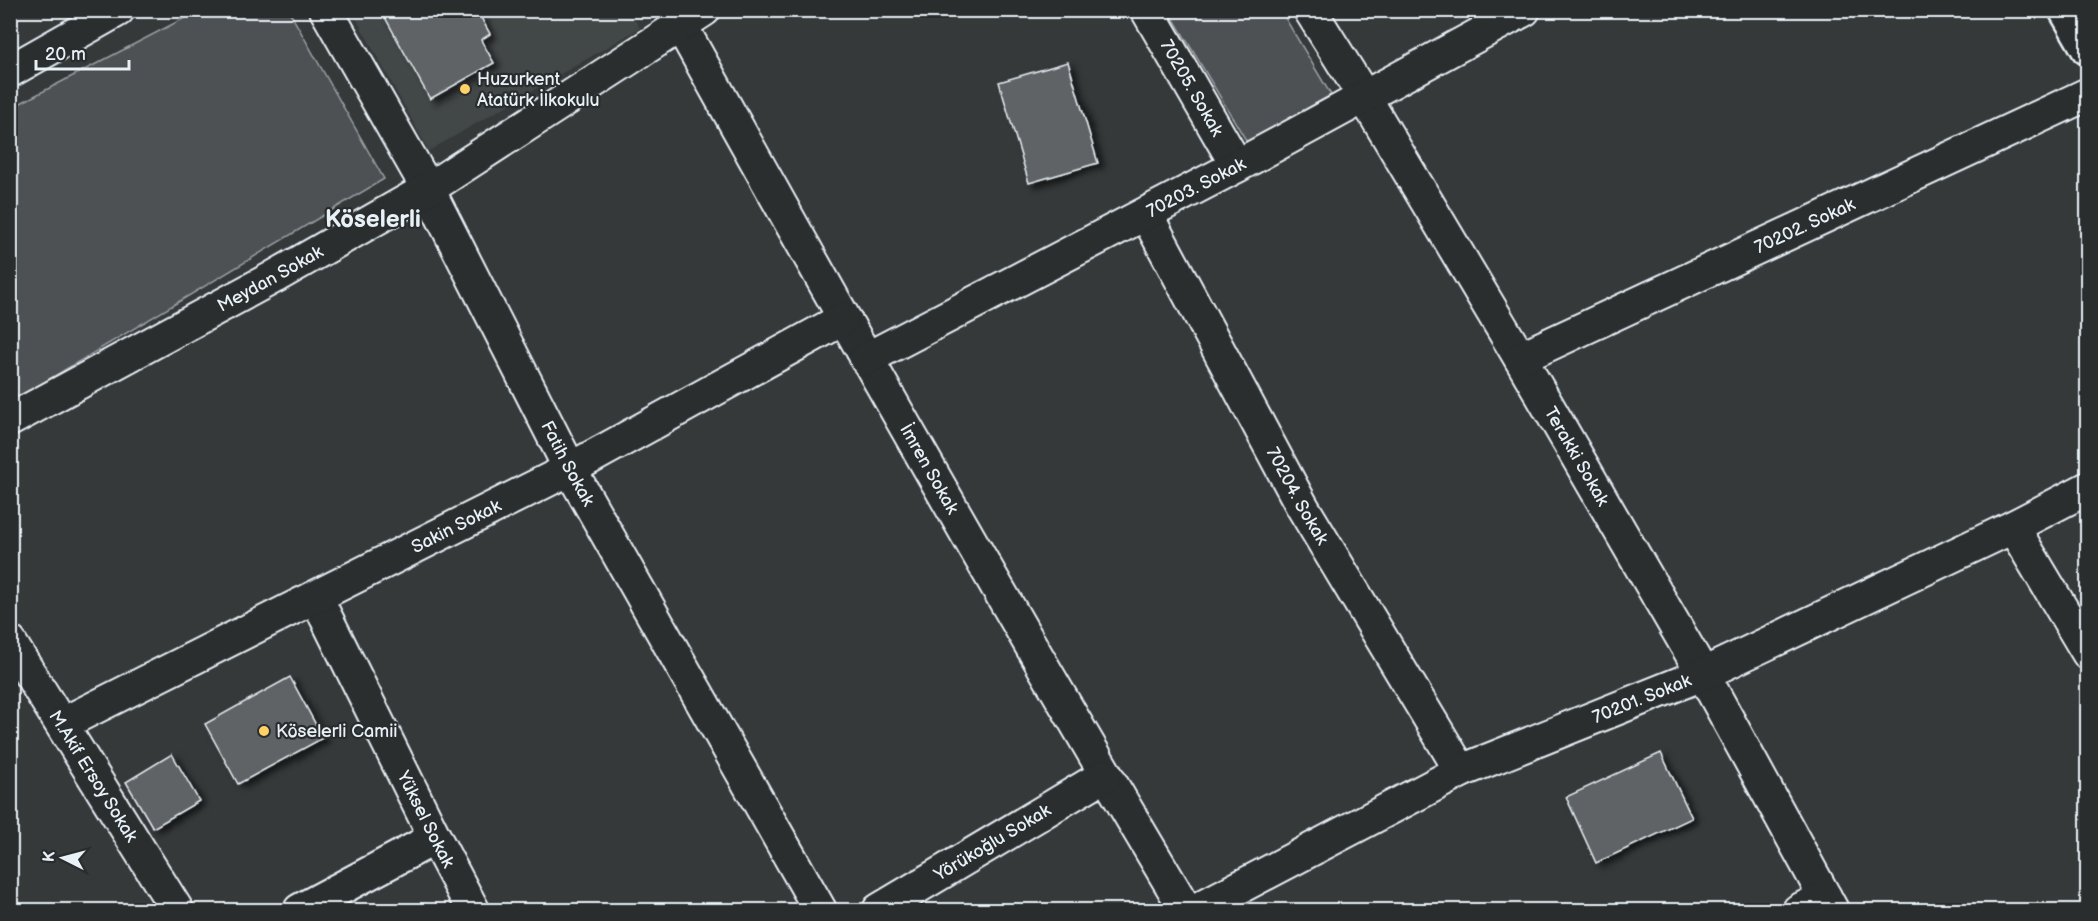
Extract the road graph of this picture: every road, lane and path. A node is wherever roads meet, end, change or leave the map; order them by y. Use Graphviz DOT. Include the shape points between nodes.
graph roads {
  1 [pos="118,10"];
  2 [pos="326,10"];
  3 [pos="1147,10"];
  4 [pos="1310,10"];
  5 [pos="1524,10"];
  6 [pos="2066,10"];
  7 [pos="692,17"];
  8 [pos="2088,48"];
  9 [pos="10,71"];
  10 [pos="2088,94"];
  11 [pos="1365,98"];
  12 [pos="1237,166"];
  13 [pos="428,189"];
  14 [pos="1146,214"];
  15 [pos="843,319"];
  16 [pos="1520,358"];
  17 [pos="866,359"];
  18 [pos="10,420"];
  19 [pos="570,469"];
  20 [pos="2088,488"];
  21 [pos="2013,527"];
  22 [pos="316,597"];
  23 [pos="10,642"];
  24 [pos="2088,653"];
  25 [pos="1702,674"];
  26 [pos="62,724"];
  27 [pos="1461,771"];
  28 [pos="1105,776"];
  29 [pos="435,838"];
  30 [pos="1819,906"];
  31 [pos="177,910"];
  32 [pos="300,910"];
  33 [pos="473,910"];
  34 [pos="820,910"];
  35 [pos="879,910"];
  36 [pos="1186,910"];
  37 [pos="1196,910"];
  1 -- 9 [label="street"];
  2 -- 13 [label="street, Fatih Sokak"];
  3 -- 12 [label="street, 70205. Sokak"];
  4 -- 11 [label="street, Terakki Sokak"];
  5 -- 11 [label="street, 70203. Sokak"];
  6 -- 8 [label="street"];
  7 -- 13 [label="street, Meydan Sokak"];
  7 -- 15 [label="street, İmren Sokak"];
  10 -- 16 [label="street, 70202. Sokak"];
  11 -- 12 [label="street, 70203. Sokak"];
  11 -- 16 [label="street, Terakki Sokak"];
  12 -- 14 [label="street, 70203. Sokak"];
  13 -- 18 [label="street, Meydan Sokak"];
  13 -- 19 [label="street, Fatih Sokak"];
  14 -- 17 [label="street, 70203. Sokak"];
  14 -- 27 [label="street, 70204. Sokak" via="1302,507"];
  15 -- 17 [label="street, İmren Sokak"];
  15 -- 19 [label="street, Sakin Sokak"];
  16 -- 25 [label="street, Terakki Sokak"];
  17 -- 28 [label="street, İmren Sokak"];
  19 -- 22 [label="street, Sakin Sokak"];
  19 -- 34 [label="street, Fatih Sokak"];
  20 -- 21 [label="street, 70201. Sokak"];
  21 -- 24 [label="street"];
  21 -- 25 [label="street, 70201. Sokak"];
  22 -- 26 [label="street, Sakin Sokak"];
  22 -- 29 [label="street, Yüksel Sokak"];
  23 -- 26 [label="street, M.Akif Ersoy Sokak"];
  25 -- 27 [label="street, 70201. Sokak"];
  25 -- 30 [label="street, Terakki Sokak"];
  26 -- 31 [label="street, M.Akif Ersoy Sokak"];
  27 -- 37 [label="street, 70201. Sokak"];
  28 -- 35 [label="street, Yörükoğlu Sokak"];
  28 -- 36 [label="street, İmren Sokak"];
  29 -- 32 [label="street"];
  29 -- 33 [label="street, Yüksel Sokak"];
}
